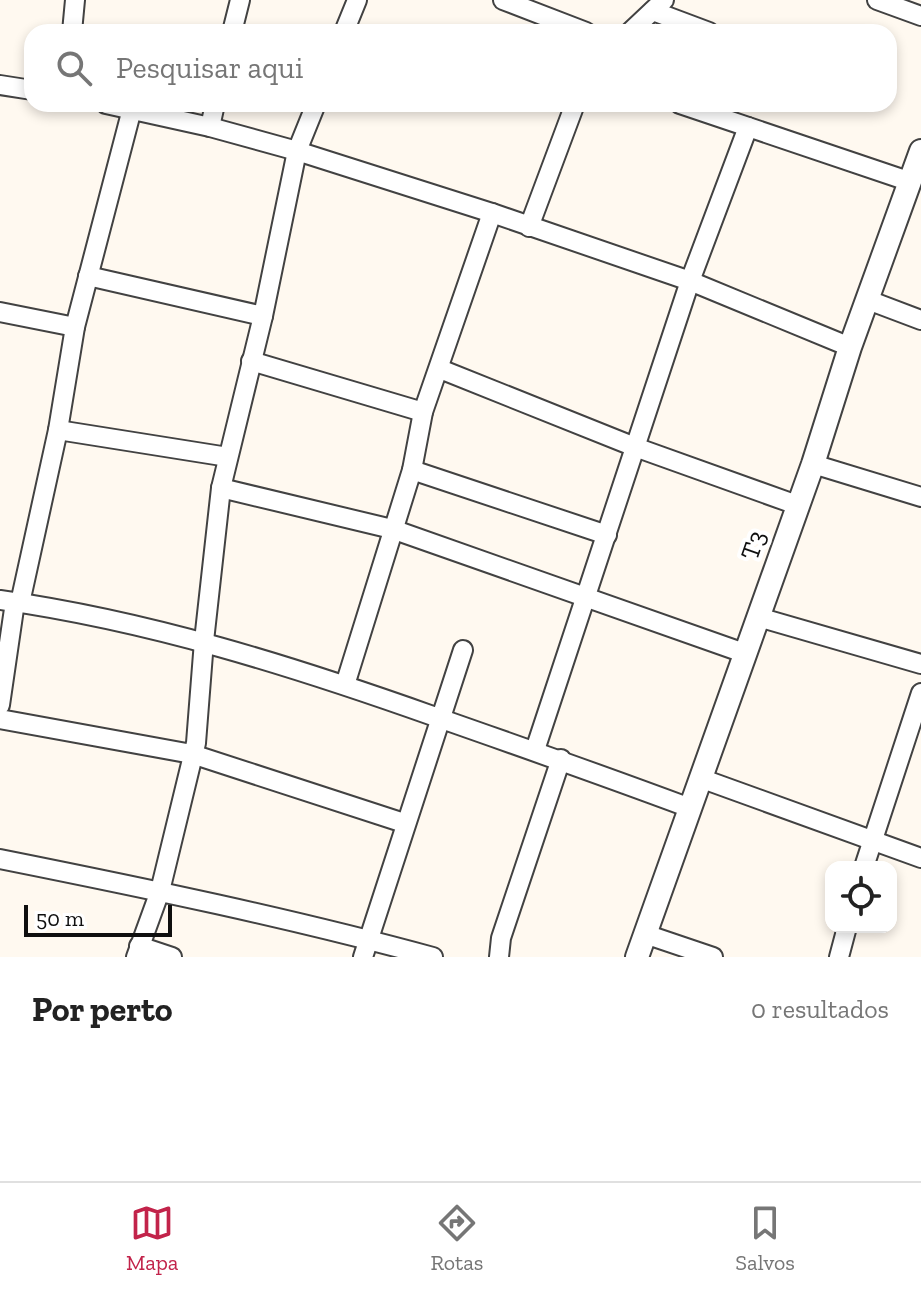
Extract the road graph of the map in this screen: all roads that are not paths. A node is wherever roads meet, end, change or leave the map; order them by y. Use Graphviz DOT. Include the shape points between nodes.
graph roads {
  1 [pos="75,0"];
  2 [pos="240,0"];
  3 [pos="357,0"];
  4 [pos="503,0"];
  5 [pos="877,0"];
  6 [pos="658,5"];
  7 [pos="921,16"];
  8 [pos="73,24"];
  9 [pos="234,24"];
  10 [pos="347,24"];
  11 [pos="565,24"];
  12 [pos="638,24"];
  13 [pos="694,24"];
  14 [pos="0,85"];
  15 [pos="24,89"];
  16 [pos="131,112"];
  17 [pos="145,112"];
  18 [pos="213,112"];
  19 [pos="313,112"];
  20 [pos="572,112"];
  21 [pos="725,112"];
  22 [pos="210,127"];
  23 [pos="748,127"];
  24 [pos="297,151"];
  25 [pos="921,151"];
  26 [pos="911,182"];
  27 [pos="492,213"];
  28 [pos="529,227"];
  29 [pos="88,276"];
  30 [pos="690,281"];
  31 [pos="868,300"];
  32 [pos="0,312"];
  33 [pos="263,316"];
  34 [pos="921,320"];
  35 [pos="75,327"];
  36 [pos="850,347"];
  37 [pos="251,361"];
  38 [pos="440,369"];
  39 [pos="423,412"];
  40 [pos="58,430"];
  41 [pos="635,447"];
  42 [pos="228,457"];
  43 [pos="813,464"];
  44 [pos="412,470"];
  45 [pos="221,488"];
  46 [pos="921,497"];
  47 [pos="797,505"];
  48 [pos="392,529"];
  49 [pos="607,535"];
  50 [pos="586,599"];
  51 [pos="12,602"];
  52 [pos="758,617"];
  53 [pos="204,641"];
  54 [pos="463,650"];
  55 [pos="744,653"];
  56 [pos="921,664"];
  57 [pos="345,685"];
  58 [pos="921,693"];
  59 [pos="0,705"];
  60 [pos="440,718"];
  61 [pos="0,719"];
  62 [pos="535,750"];
  63 [pos="192,754"];
  64 [pos="561,759"];
  65 [pos="700,778"];
  66 [pos="690,808"];
  67 [pos="404,823"];
  68 [pos="871,840"];
  69 [pos="921,858"];
  70 [pos="0,859"];
  71 [pos="866,861"];
  72 [pos="160,891"];
  73 [pos="845,933"];
  74 [pos="645,934"];
  75 [pos="365,948"];
  76 [pos="137,951"];
  77 [pos="172,957"];
  78 [pos="433,957"];
  79 [pos="499,957"];
  80 [pos="637,957"];
  81 [pos="713,957"];
  82 [pos="839,957"];
  1 -- 8 [label="street"];
  2 -- 9 [label="street"];
  3 -- 10 [label="street"];
  4 -- 11 [label="street"];
  5 -- 7 [label="street"];
  6 -- 12 [label="street"];
  6 -- 13 [label="street"];
  14 -- 15 [label="street"];
  16 -- 29 [label="street"];
  17 -- 22 [label="street"];
  18 -- 22 [label="street"];
  19 -- 24 [label="street"];
  20 -- 28 [label="street"];
  21 -- 23 [label="street"];
  22 -- 24 [label="street"];
  23 -- 26 [label="street"];
  23 -- 30 [label="street"];
  24 -- 27 [label="street"];
  24 -- 33 [label="street"];
  25 -- 26 [label="street, T3"];
  26 -- 31 [label="street, T3"];
  27 -- 28 [label="street"];
  27 -- 38 [label="street"];
  28 -- 30 [label="street"];
  29 -- 33 [label="street"];
  29 -- 35 [label="street"];
  30 -- 36 [label="street"];
  30 -- 41 [label="street"];
  31 -- 34 [label="street"];
  31 -- 36 [label="street, T3"];
  32 -- 35 [label="street"];
  33 -- 37 [label="street"];
  35 -- 40 [label="street"];
  36 -- 43 [label="street, T3"];
  37 -- 39 [label="street"];
  37 -- 42 [label="street"];
  38 -- 39 [label="street"];
  38 -- 41 [label="street"];
  39 -- 44 [label="street"];
  40 -- 42 [label="street"];
  40 -- 51 [label="street"];
  41 -- 47 [label="street"];
  41 -- 49 [label="street"];
  42 -- 45 [label="street"];
  43 -- 46 [label="street"];
  43 -- 47 [label="street, T3"];
  44 -- 48 [label="street"];
  44 -- 49 [label="street"];
  45 -- 48 [label="street"];
  45 -- 53 [label="street"];
  47 -- 52 [label="street, T3"];
  48 -- 50 [label="street"];
  48 -- 57 [label="street"];
  49 -- 50 [label="street"];
  50 -- 55 [label="street"];
  50 -- 62 [label="street"];
  51 -- 53 [label="street"];
  51 -- 59 [label="street"];
  52 -- 55 [label="street, T3"];
  52 -- 56 [label="street"];
  53 -- 57 [label="street"];
  53 -- 63 [label="street"];
  54 -- 60 [label="street"];
  55 -- 65 [label="street, T3"];
  57 -- 60 [label="street"];
  58 -- 68 [label="street"];
  60 -- 62 [label="street"];
  60 -- 67 [label="street"];
  61 -- 63 [label="street"];
  62 -- 64 [label="street"];
  63 -- 67 [label="street"];
  63 -- 72 [label="street"];
  64 -- 66 [label="street"];
  64 -- 79 [label="street"];
  65 -- 66 [label="street, T3"];
  65 -- 68 [label="street"];
  66 -- 74 [label="street, T3"];
  67 -- 75 [label="street"];
  68 -- 69 [label="street"];
  68 -- 71 [label="street"];
  70 -- 72 [label="street"];
  72 -- 75 [label="street"];
  72 -- 76 [label="street"];
  73 -- 82 [label="street"];
  74 -- 80 [label="street, T3"];
  74 -- 81 [label="street"];
  75 -- 78 [label="street"];
  76 -- 77 [label="street"];
}
